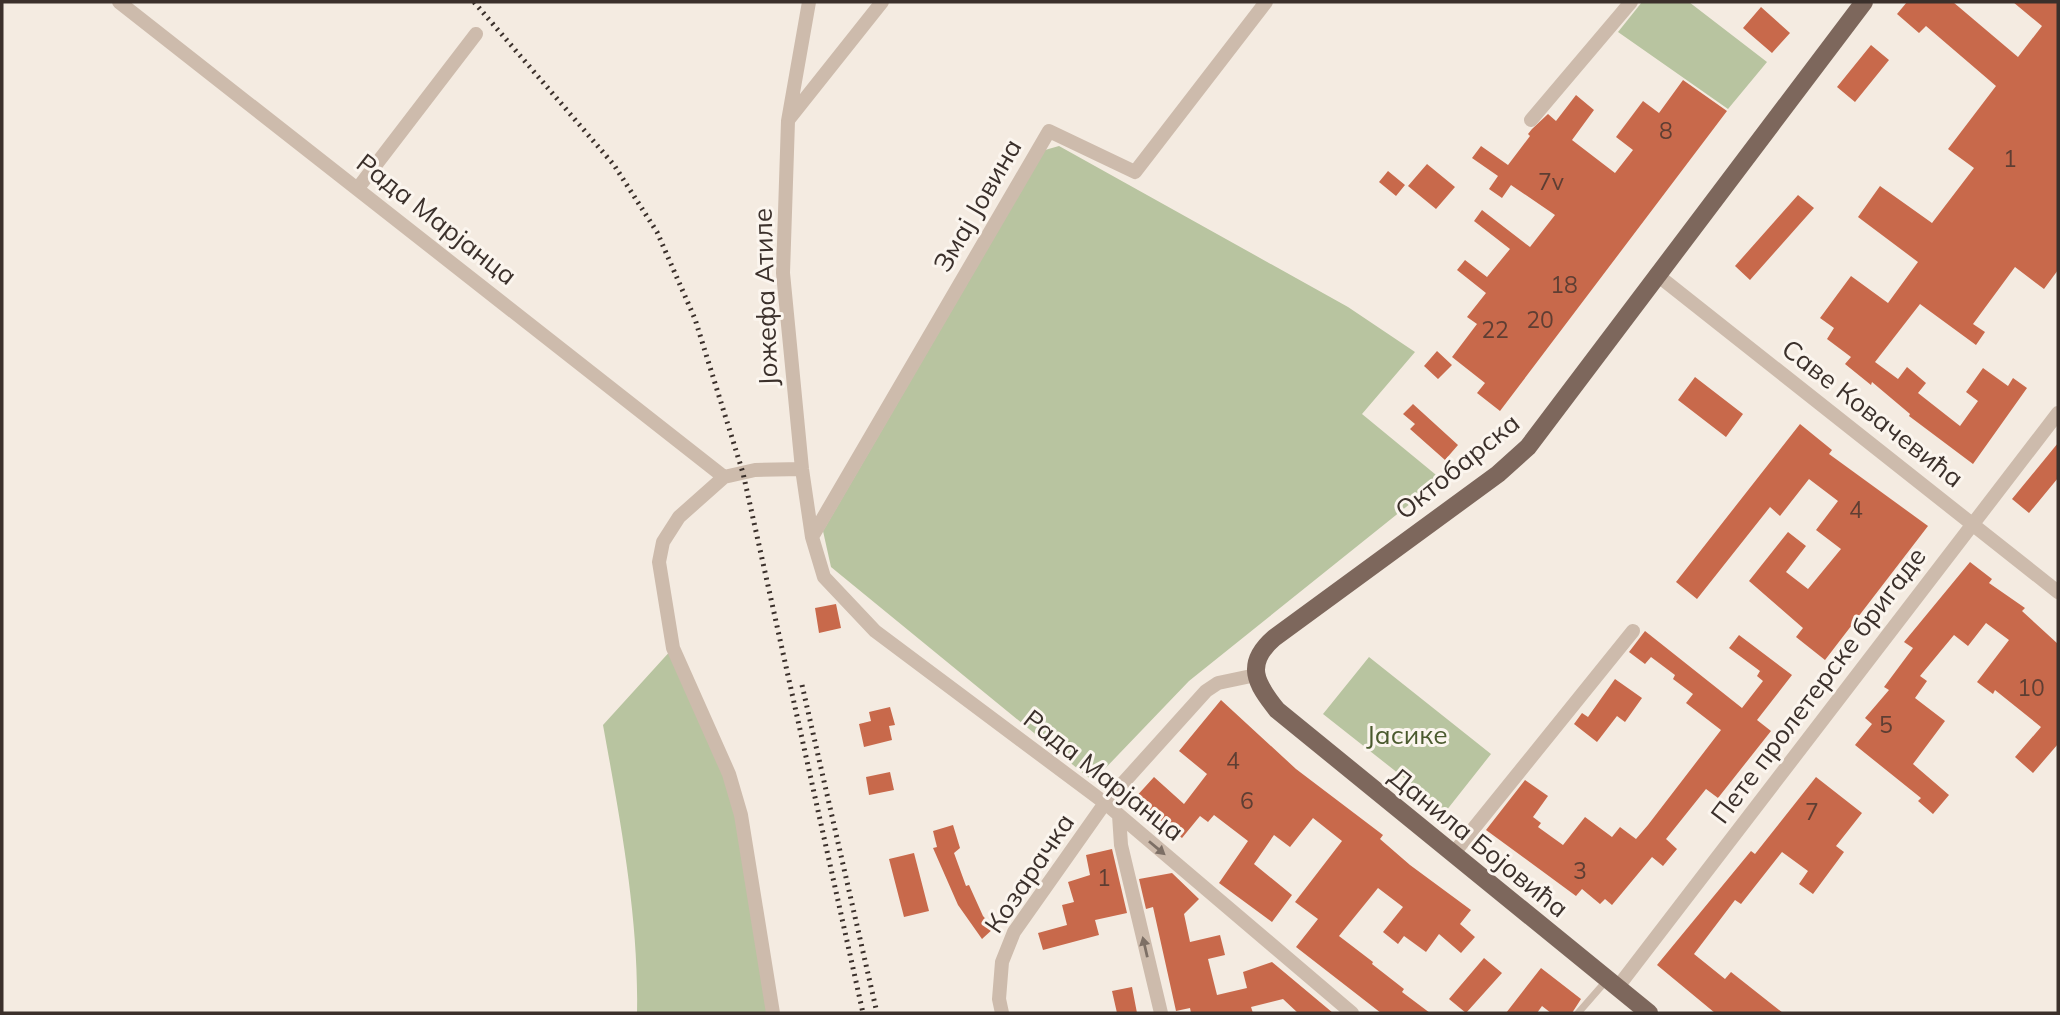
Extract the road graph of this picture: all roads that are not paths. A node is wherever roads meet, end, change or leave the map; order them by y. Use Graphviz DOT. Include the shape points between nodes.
graph roads {
  1 [pos="119,2"];
  2 [pos="809,2"];
  3 [pos="881,2"];
  4 [pos="1266,2"];
  5 [pos="1631,2"];
  6 [pos="1864,2"];
  7 [pos="476,34"];
  8 [pos="1531,120"];
  9 [pos="788,121"];
  10 [pos="358,188"];
  11 [pos="1656,274"];
  12 [pos="2058,412"];
  13 [pos="802,469"];
  14 [pos="724,477"];
  15 [pos="1973,522"];
  16 [pos="812,537"];
  17 [pos="824,577"];
  18 [pos="2058,592"];
  19 [pos="1633,631"];
  20 [pos="1256,675"];
  21 [pos="1105,803"];
  22 [pos="1119,815"];
  23 [pos="1453,854"];
  24 [pos="1612,984"];
  25 [pos="772,1013"];
  26 [pos="1002,1013"];
  27 [pos="1161,1013"];
  28 [pos="1352,1013"];
  29 [pos="1578,1013"];
  30 [pos="1649,1013"];
  1 -- 10 [label="street, Рада Марјанца"];
  2 -- 9 [label="street, Јожефа Атиле"];
  3 -- 9 [label="street"];
  4 -- 16 [label="street, Змај Јовина" via="1135,172 1049,131"];
  5 -- 8 [label="street"];
  6 -- 11 [label="main road, Октобарска"];
  7 -- 10 [label="street"];
  9 -- 13 [label="street, Јожефа Атиле" via="783,273"];
  10 -- 14 [label="street, Рада Марјанца"];
  11 -- 15 [label="street, Саве Ковачевића"];
  11 -- 20 [label="main road, Октобарска" via="1528,447 1498,474 1274,638 1262,649"];
  12 -- 15 [label="street, Пете пролетерске бригаде"];
  13 -- 14 [label="street" via="755,470"];
  13 -- 16 [label="street, Јожефа Атиле"];
  14 -- 25 [label="street" via="670,530 661,549 660,577 673,648 729,775 741,815"];
  15 -- 18 [label="street, Саве Ковачевића"];
  15 -- 24 [label="street, Пете пролетерске бригаде"];
  16 -- 17 [label="street, Јожефа Атиле"];
  17 -- 21 [label="street, Рада Марјанца" via="875,631"];
  19 -- 23 [label="street"];
  20 -- 21 [label="street" via="1218,683 1206,691"];
  20 -- 23 [label="main road, Данила Бојовића" via="1259,687 1277,710"];
  21 -- 22 [label="street, Рада Марјанца"];
  21 -- 26 [label="street, Козарачка" via="1007,946 999,980"];
  27 -- 22 [label="street, one-way" via="1121,845"];
  22 -- 28 [label="street, Рада Марјанца, one-way"];
  23 -- 24 [label="main road, Данила Бојовића"];
  24 -- 29 [label="lane"];
  24 -- 30 [label="main road, Данила Бојовића"];
}
